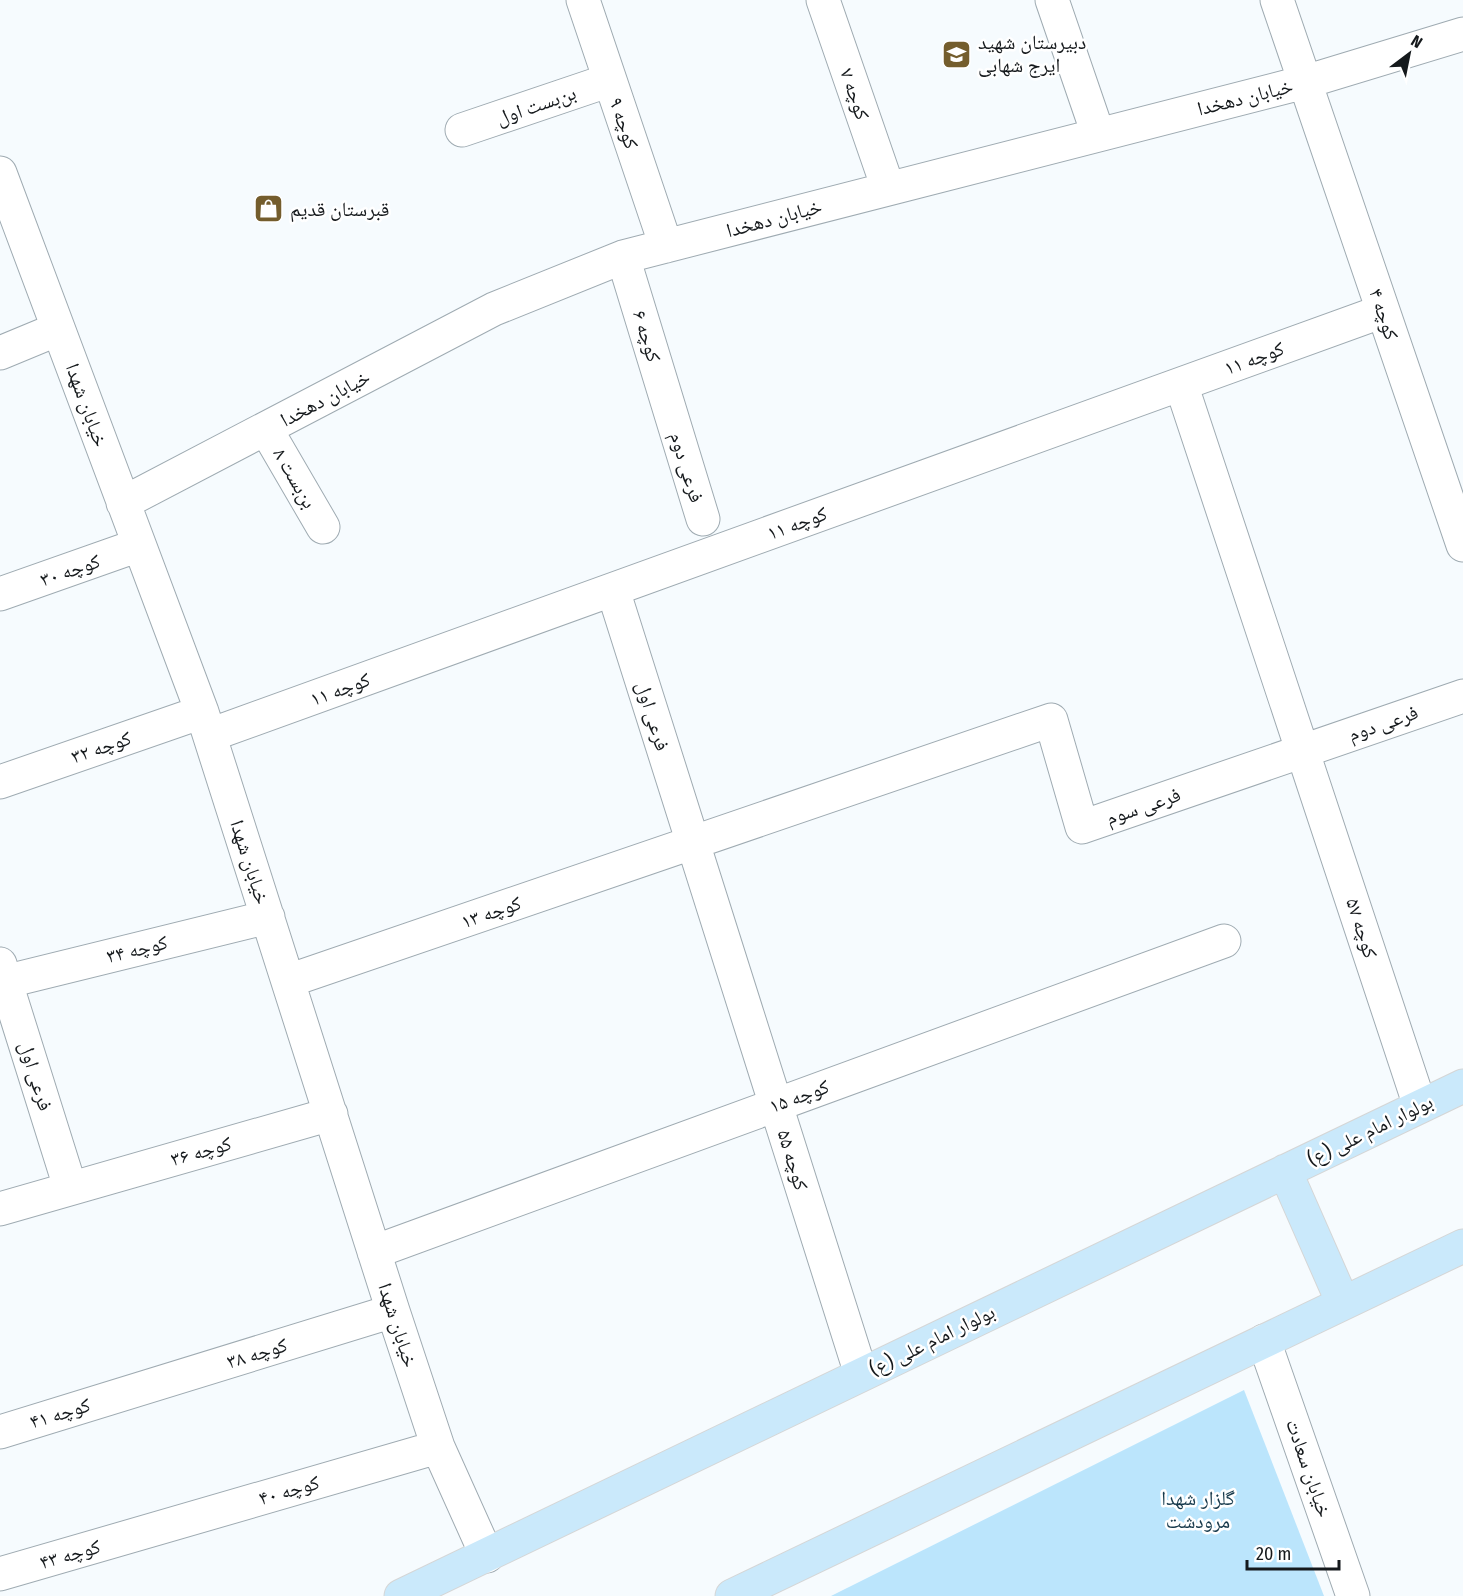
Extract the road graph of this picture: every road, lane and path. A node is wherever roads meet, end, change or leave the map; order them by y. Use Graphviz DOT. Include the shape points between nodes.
graph roads {
  1 [pos="583,0"];
  2 [pos="823,0"];
  3 [pos="1052,0"];
  4 [pos="1277,0"];
  5 [pos="1463,34"];
  6 [pos="610,80"];
  7 [pos="1305,82"];
  8 [pos="462,130"];
  9 [pos="1098,134"];
  10 [pos="0,173"];
  11 [pos="888,188"];
  12 [pos="666,246"];
  13 [pos="623,257"];
  14 [pos="1383,311"];
  15 [pos="58,329"];
  16 [pos="0,353"];
  17 [pos="1181,384"];
  18 [pos="671,416"];
  19 [pos="266,429"];
  20 [pos="123,503"];
  21 [pos="703,519"];
  22 [pos="323,527"];
  23 [pos="139,545"];
  24 [pos="1463,545"];
  25 [pos="613,590"];
  26 [pos="0,594"];
  27 [pos="1463,696"];
  28 [pos="206,723"];
  29 [pos="1303,751"];
  30 [pos="0,782"];
  31 [pos="693,842"];
  32 [pos="268,917"];
  33 [pos="1224,941"];
  34 [pos="2,976"];
  35 [pos="288,981"];
  36 [pos="1463,1086"];
  37 [pos="776,1104"];
  38 [pos="1420,1106"];
  39 [pos="331,1114"];
  40 [pos="1285,1171"];
  41 [pos="70,1187"];
  42 [pos="0,1209"];
  43 [pos="1463,1245"];
  44 [pos="374,1252"];
  45 [pos="1343,1303"];
  46 [pos="393,1311"];
  47 [pos="1264,1341"];
  48 [pos="861,1374"];
  49 [pos="121,1395"];
  50 [pos="0,1432"];
  51 [pos="438,1447"];
  52 [pos="141,1533"];
  53 [pos="487,1556"];
  54 [pos="0,1574"];
  55 [pos="401,1596"];
  56 [pos="732,1596"];
  57 [pos="1353,1596"];
  1 -- 6 [label="street, کوچه ۹"];
  2 -- 11 [label="street, کوچه ۷"];
  3 -- 9 [label="street"];
  4 -- 7 [label="street, کوچه ۴"];
  5 -- 7 [label="street, خیابان دهخدا"];
  6 -- 8 [label="street, بن‌بست اول"];
  6 -- 12 [label="street, کوچه ۹"];
  7 -- 9 [label="street, خیابان دهخدا"];
  7 -- 14 [label="street, کوچه ۴"];
  9 -- 11 [label="street, خیابان دهخدا"];
  10 -- 15 [label="street, خیابان شهدا"];
  11 -- 12 [label="street, خیابان دهخدا"];
  12 -- 13 [label="street, خیابان دهخدا"];
  13 -- 18 [label="street, کوچه ۶"];
  13 -- 19 [label="street, خیابان دهخدا" via="494,309"];
  14 -- 17 [label="street, کوچه ۱۱"];
  14 -- 24 [label="street, کوچه ۴"];
  15 -- 16 [label="street"];
  15 -- 20 [label="street, خیابان شهدا"];
  17 -- 25 [label="street, کوچه ۱۱"];
  17 -- 29 [label="street"];
  18 -- 21 [label="street, فرعی دوم"];
  19 -- 20 [label="street, خیابان دهخدا"];
  19 -- 22 [label="street, بن‌بست ۸"];
  20 -- 23 [label="street, خیابان شهدا"];
  23 -- 26 [label="street, کوچه ۳۰"];
  23 -- 28 [label="street, خیابان شهدا"];
  25 -- 28 [label="street, کوچه ۱۱"];
  25 -- 31 [label="street, فرعی اول"];
  27 -- 29 [label="street, فرعی دوم"];
  28 -- 30 [label="street, کوچه ۳۲"];
  28 -- 32 [label="street, خیابان شهدا"];
  29 -- 31 [label="street, فرعی سوم" via="1082,827 1051,720"];
  29 -- 38 [label="street, کوچه ۵۷"];
  31 -- 35 [label="street, کوچه ۱۳"];
  31 -- 37 [label="street, کوچه ۵۵"];
  32 -- 34 [label="street, کوچه ۳۴"];
  32 -- 35 [label="street, خیابان شهدا"];
  33 -- 37 [label="street, کوچه ۱۵"];
  34 -- 41 [label="street, فرعی اول"];
  35 -- 39 [label="street, خیابان شهدا"];
  36 -- 38 [label="main road, بولوار امام علی (ع)"];
  37 -- 44 [label="street, کوچه ۱۵"];
  37 -- 48 [label="street, کوچه ۵۵"];
  38 -- 40 [label="main road, بولوار امام علی (ع)"];
  39 -- 41 [label="street, کوچه ۳۶"];
  39 -- 44 [label="street, خیابان شهدا"];
  40 -- 45 [label="main road"];
  40 -- 48 [label="main road, بولوار امام علی (ع)"];
  41 -- 42 [label="street, کوچه ۳۶"];
  43 -- 45 [label="main road"];
  44 -- 46 [label="street, خیابان شهدا"];
  45 -- 47 [label="main road"];
  46 -- 49 [label="street, کوچه ۳۸"];
  46 -- 51 [label="street, خیابان شهدا"];
  47 -- 56 [label="main road"];
  47 -- 57 [label="street, خیابان سعادت"];
  48 -- 53 [label="main road, بولوار امام علی (ع)"];
  49 -- 50 [label="street, کوچه ۴۱"];
  51 -- 52 [label="street, کوچه ۴۰"];
  51 -- 53 [label="street, خیابان شهدا"];
  52 -- 54 [label="street, کوچه ۴۳"];
  53 -- 55 [label="main road, بولوار امام علی (ع)"];
}
